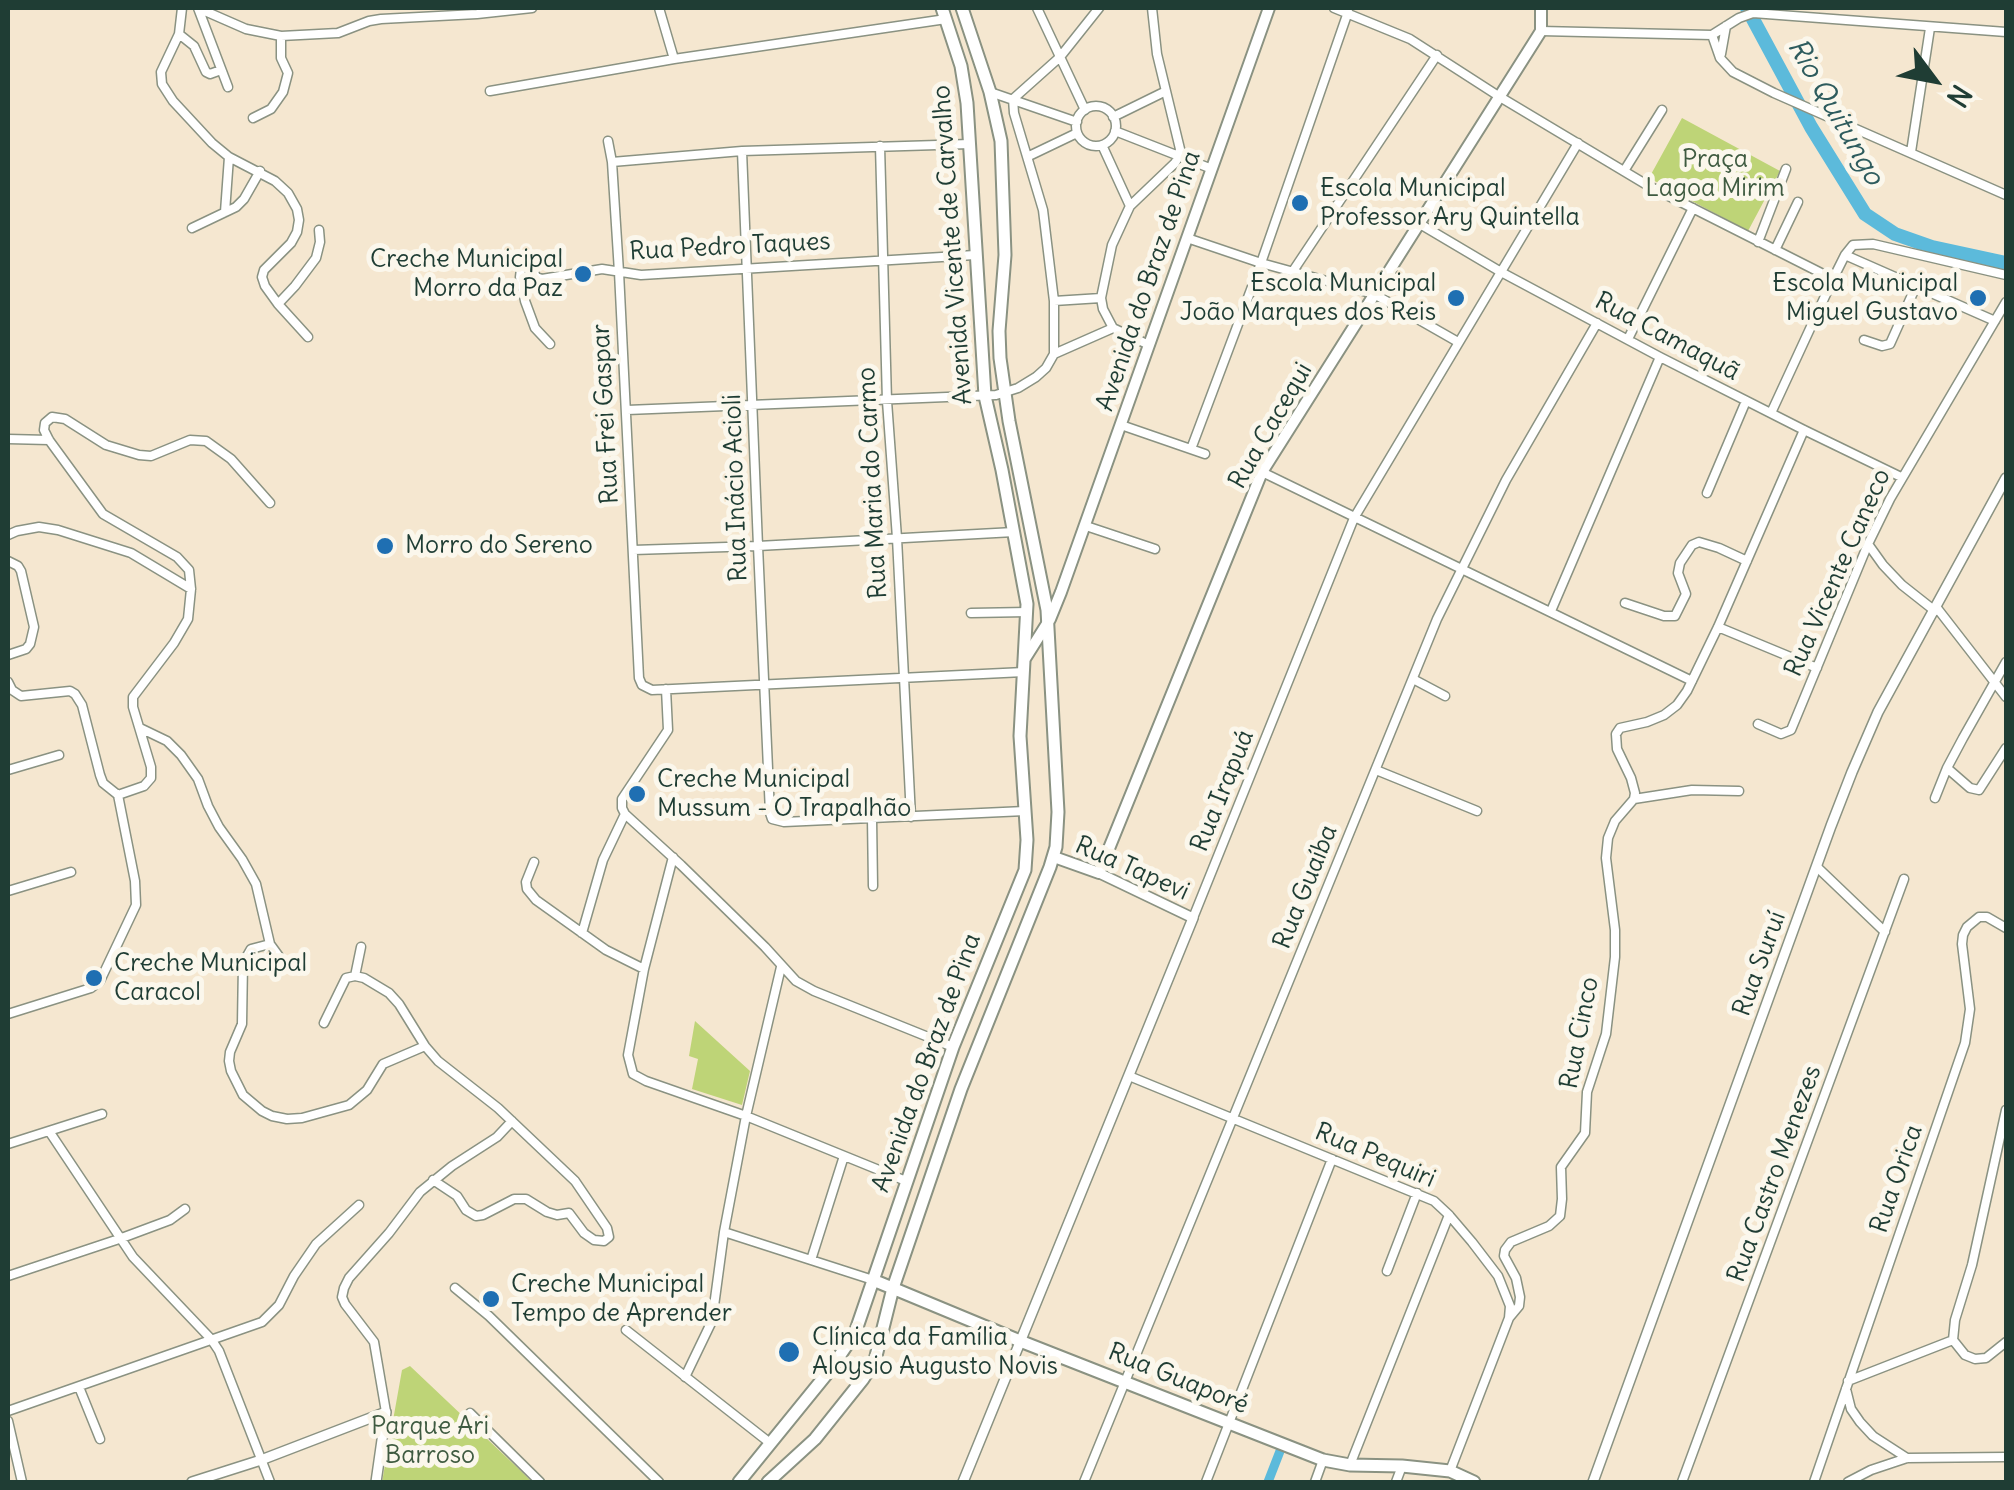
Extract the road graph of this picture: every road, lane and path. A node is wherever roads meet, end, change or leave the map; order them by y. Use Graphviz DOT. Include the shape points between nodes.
graph roads {
  1 [pos="182,8"];
  2 [pos="198,8"];
  3 [pos="532,8"];
  4 [pos="659,8"];
  5 [pos="962,8"];
  6 [pos="1037,8"];
  7 [pos="1099,8"];
  8 [pos="1152,8"];
  9 [pos="1269,8"];
  10 [pos="1334,8"];
  11 [pos="1541,8"];
  12 [pos="476,11"];
  13 [pos="1348,12"];
  14 [pos="944,13"];
  15 [pos="1726,26"];
  16 [pos="1930,28"];
  17 [pos="1541,31"];
  18 [pos="2006,32"];
  19 [pos="179,34"];
  20 [pos="1712,35"];
  21 [pos="281,36"];
  22 [pos="1437,55"];
  23 [pos="1060,57"];
  24 [pos="1720,58"];
  25 [pos="674,59"];
  26 [pos="221,70"];
  27 [pos="228,86"];
  28 [pos="490,91"];
  29 [pos="990,92"];
  30 [pos="1164,92"];
  31 [pos="1500,98"];
  32 [pos="1014,99"];
  33 [pos="1085,110"];
  34 [pos="1662,110"];
  35 [pos="1113,117"];
  36 [pos="254,118"];
  37 [pos="1077,122"];
  38 [pos="1115,132"];
  39 [pos="1077,133"];
  40 [pos="608,141"];
  41 [pos="1578,143"];
  42 [pos="970,144"];
  43 [pos="1102,145"];
  44 [pos="880,146"];
  45 [pos="742,151"];
  46 [pos="1910,152"];
  47 [pos="1028,156"];
  48 [pos="1179,156"];
  49 [pos="230,157"];
  50 [pos="612,162"];
  51 [pos="1212,169"];
  52 [pos="1786,169"];
  53 [pos="1624,171"];
  54 [pos="260,172"];
  55 [pos="2006,195"];
  56 [pos="1798,202"];
  57 [pos="1130,206"];
  58 [pos="1692,208"];
  59 [pos="226,213"];
  60 [pos="1420,224"];
  61 [pos="192,228"];
  62 [pos="319,230"];
  63 [pos="1187,238"];
  64 [pos="1758,242"];
  65 [pos="1776,250"];
  66 [pos="976,255"];
  67 [pos="1845,255"];
  68 [pos="882,259"];
  69 [pos="1261,264"];
  70 [pos="746,267"];
  71 [pos="1293,271"];
  72 [pos="618,272"];
  73 [pos="1501,272"];
  74 [pos="2006,274"];
  75 [pos="1833,279"];
  76 [pos="1916,286"];
  77 [pos="1374,294"];
  78 [pos="1101,298"];
  79 [pos="1054,301"];
  80 [pos="2006,302"];
  81 [pos="278,304"];
  82 [pos="1995,321"];
  83 [pos="1597,323"];
  84 [pos="1113,328"];
  85 [pos="308,337"];
  86 [pos="1628,339"];
  87 [pos="1864,340"];
  88 [pos="1458,342"];
  89 [pos="550,344"];
  90 [pos="1149,345"];
  91 [pos="1054,354"];
  92 [pos="1660,356"];
  93 [pos="1004,393"];
  94 [pos="985,396"];
  95 [pos="1746,400"];
  96 [pos="886,401"];
  97 [pos="753,406"];
  98 [pos="627,410"];
  99 [pos="1771,413"];
  100 [pos="1122,425"];
  101 [pos="1804,430"];
  102 [pos="8,439"];
  103 [pos="49,440"];
  104 [pos="1191,449"];
  105 [pos="1206,454"];
  106 [pos="1262,472"];
  107 [pos="1901,476"];
  108 [pos="2006,478"];
  109 [pos="1707,493"];
  110 [pos="270,504"];
  111 [pos="1354,518"];
  112 [pos="1086,526"];
  113 [pos="1014,532"];
  114 [pos="8,535"];
  115 [pos="897,538"];
  116 [pos="1868,544"];
  117 [pos="758,546"];
  118 [pos="1154,549"];
  119 [pos="633,550"];
  120 [pos="8,561"];
  121 [pos="1748,561"];
  122 [pos="1461,569"];
  123 [pos="192,589"];
  124 [pos="1625,603"];
  125 [pos="1936,610"];
  126 [pos="1551,611"];
  127 [pos="1028,612"];
  128 [pos="971,613"];
  129 [pos="1047,624"];
  130 [pos="1718,627"];
  131 [pos="8,656"];
  132 [pos="1026,657"];
  133 [pos="2006,662"];
  134 [pos="1817,668"];
  135 [pos="1024,672"];
  136 [pos="904,676"];
  137 [pos="1413,679"];
  138 [pos="1692,681"];
  139 [pos="8,682"];
  140 [pos="1995,682"];
  141 [pos="766,685"];
  142 [pos="666,689"];
  143 [pos="1445,696"];
  144 [pos="2006,697"];
  145 [pos="1758,724"];
  146 [pos="140,728"];
  147 [pos="2006,748"];
  148 [pos="59,755"];
  149 [pos="1947,768"];
  150 [pos="8,770"];
  151 [pos="1376,770"];
  152 [pos="1739,791"];
  153 [pos="118,796"];
  154 [pos="1936,798"];
  155 [pos="1634,799"];
  156 [pos="1025,811"];
  157 [pos="1477,811"];
  158 [pos="625,814"];
  159 [pos="911,816"];
  160 [pos="872,818"];
  161 [pos="1054,856"];
  162 [pos="672,857"];
  163 [pos="534,862"];
  164 [pos="1816,867"];
  165 [pos="71,872"];
  166 [pos="1099,873"];
  167 [pos="1904,879"];
  168 [pos="873,886"];
  169 [pos="8,891"];
  170 [pos="1193,918"];
  171 [pos="2006,928"];
  172 [pos="1885,932"];
  173 [pos="582,933"];
  174 [pos="270,944"];
  175 [pos="362,947"];
  176 [pos="286,966"];
  177 [pos="781,966"];
  178 [pos="644,969"];
  179 [pos="356,976"];
  180 [pos="8,1014"];
  181 [pos="324,1023"];
  182 [pos="425,1046"];
  183 [pos="953,1047"];
  184 [pos="1128,1076"];
  185 [pos="2006,1110"];
  186 [pos="102,1114"];
  187 [pos="746,1116"];
  188 [pos="1232,1120"];
  189 [pos="512,1121"];
  190 [pos="50,1130"];
  191 [pos="8,1144"];
  192 [pos="844,1156"];
  193 [pos="1332,1159"];
  194 [pos="433,1180"];
  195 [pos="906,1181"];
  196 [pos="1417,1194"];
  197 [pos="359,1205"];
  198 [pos="185,1210"];
  199 [pos="1450,1215"];
  200 [pos="724,1232"];
  201 [pos="119,1239"];
  202 [pos="811,1260"];
  203 [pos="1387,1271"];
  204 [pos="8,1276"];
  205 [pos="874,1280"];
  206 [pos="455,1288"];
  207 [pos="893,1288"];
  208 [pos="1509,1318"];
  209 [pos="626,1330"];
  210 [pos="212,1340"];
  211 [pos="1952,1340"];
  212 [pos="1020,1341"];
  213 [pos="2006,1342"];
  214 [pos="685,1376"];
  215 [pos="1124,1382"];
  216 [pos="1847,1385"];
  217 [pos="79,1386"];
  218 [pos="8,1411"];
  219 [pos="386,1412"];
  220 [pos="470,1413"];
  221 [pos="8,1421"];
  222 [pos="1229,1424"];
  223 [pos="100,1439"];
  224 [pos="770,1443"];
  225 [pos="2006,1457"];
  226 [pos="1906,1458"];
  227 [pos="261,1460"];
  228 [pos="1323,1460"];
  229 [pos="1350,1465"];
  230 [pos="1402,1466"];
  231 [pos="1450,1471"];
  232 [pos="778,1472"];
  233 [pos="224,1477"];
  234 [pos="22,1482"];
  235 [pos="192,1482"];
  236 [pos="270,1482"];
  237 [pos="376,1482"];
  238 [pos="540,1482"];
  239 [pos="659,1482"];
  240 [pos="739,1482"];
  241 [pos="768,1482"];
  242 [pos="788,1482"];
  243 [pos="963,1482"];
  244 [pos="1084,1482"];
  245 [pos="1206,1482"];
  246 [pos="1315,1482"];
  247 [pos="1396,1482"];
  248 [pos="1474,1482"];
  249 [pos="1592,1482"];
  250 [pos="1682,1482"];
  251 [pos="1814,1482"];
  252 [pos="1848,1482"];
  1 -- 19 [label="street"];
  2 -- 21 [label="street"];
  2 -- 26 [label="street"];
  3 -- 12 [label="street"];
  4 -- 25 [label="street"];
  5 -- 29 [label="main road, Avenida Vicente de Carvalho"];
  6 -- 23 [label="street"];
  7 -- 23 [label="street"];
  8 -- 30 [label="street"];
  9 -- 51 [label="main road, Avenida do Braz de Pina"];
  10 -- 13 [label="street"];
  11 -- 17 [label="main road"];
  12 -- 21 [label="street"];
  13 -- 22 [label="street"];
  13 -- 69 [label="street"];
  14 -- 25 [label="street"];
  14 -- 42 [label="main road, Avenida Vicente de Carvalho" via="965,83"];
  15 -- 16 [label="street" via="1753,12"];
  15 -- 20 [label="street"];
  15 -- 24 [label="street"];
  16 -- 18 [label="street"];
  16 -- 46 [label="street"];
  17 -- 20 [label="street"];
  17 -- 31 [label="main road, Rua Cacequi"];
  19 -- 26 [label="street" via="194,46 206,72"];
  19 -- 49 [label="street" via="162,84"];
  20 -- 24 [label="street"];
  21 -- 36 [label="street" via="288,73 283,92"];
  22 -- 31 [label="street"];
  22 -- 71 [label="street"];
  23 -- 32 [label="street"];
  23 -- 33 [label="street"];
  24 -- 46 [label="street" via="1732,72 1774,93"];
  25 -- 28 [label="street"];
  26 -- 27 [label="street"];
  29 -- 32 [label="street"];
  29 -- 93 [label="main road, Avenida Vicente de Carvalho" via="1001,140"];
  30 -- 35 [label="street"];
  30 -- 48 [label="street"];
  31 -- 41 [label="street"];
  31 -- 60 [label="main road, Rua Cacequi"];
  32 -- 37 [label="street"];
  32 -- 47 [label="street"];
  33 -- 35 [label="street" via="1100,108"];
  33 -- 37 [label="street"];
  34 -- 53 [label="street"];
  35 -- 38 [label="street"];
  37 -- 39 [label="street"];
  38 -- 43 [label="street"];
  38 -- 48 [label="street"];
  39 -- 43 [label="street" via="1087,144"];
  39 -- 47 [label="street"];
  40 -- 50 [label="street, Rua Frei Gaspar"];
  41 -- 53 [label="street"];
  41 -- 73 [label="street, Rua Irapuá"];
  42 -- 44 [label="street"];
  42 -- 66 [label="main road, Avenida Vicente de Carvalho"];
  43 -- 57 [label="street"];
  44 -- 45 [label="street"];
  44 -- 68 [label="street, Rua Maria do Carmo"];
  45 -- 50 [label="street"];
  45 -- 70 [label="street, Rua Inácio Acioli"];
  46 -- 55 [label="street"];
  47 -- 79 [label="street" via="1043,210"];
  48 -- 51 [label="street"];
  48 -- 57 [label="street"];
  49 -- 54 [label="street"];
  49 -- 59 [label="street"];
  50 -- 72 [label="street, Rua Frei Gaspar"];
  51 -- 63 [label="main road, Avenida do Braz de Pina"];
  52 -- 64 [label="street"];
  53 -- 58 [label="street"];
  54 -- 59 [label="street" via="244,200"];
  54 -- 81 [label="street" via="288,194 299,220 291,243 262,277"];
  56 -- 65 [label="street"];
  57 -- 78 [label="street" via="1112,245"];
  58 -- 64 [label="street"];
  58 -- 86 [label="street"];
  59 -- 61 [label="street"];
  60 -- 73 [label="street, Rua Camaquã"];
  60 -- 77 [label="main road, Rua Cacequi"];
  62 -- 81 [label="street" via="316,258"];
  63 -- 69 [label="street"];
  63 -- 90 [label="main road, Avenida do Braz de Pina"];
  64 -- 65 [label="street"];
  65 -- 75 [label="street"];
  66 -- 68 [label="street, Rua Pedro Taques"];
  66 -- 94 [label="main road, Avenida Vicente de Carvalho"];
  67 -- 74 [label="street" via="1866,243"];
  67 -- 75 [label="street"];
  67 -- 76 [label="street"];
  68 -- 70 [label="street, Rua Pedro Taques"];
  68 -- 96 [label="street, Rua Maria do Carmo"];
  69 -- 71 [label="street"];
  69 -- 104 [label="street"];
  70 -- 72 [label="street, Rua Pedro Taques"];
  70 -- 97 [label="street, Rua Inácio Acioli"];
  71 -- 77 [label="street"];
  72 -- 89 [label="street, Rua Pedro Taques" via="542,279 522,266 528,313"];
  72 -- 98 [label="street, Rua Frei Gaspar"];
  73 -- 83 [label="street, Rua Camaquã"];
  73 -- 88 [label="street, Rua Irapuá"];
  75 -- 99 [label="street"];
  76 -- 82 [label="street"];
  76 -- 87 [label="street" via="1890,344"];
  77 -- 88 [label="street"];
  77 -- 106 [label="main road, Rua Cacequi"];
  78 -- 79 [label="street"];
  78 -- 84 [label="street"];
  79 -- 91 [label="street"];
  80 -- 82 [label="street, Rua Vicente Caneco"];
  81 -- 85 [label="street"];
  82 -- 107 [label="street, Rua Vicente Caneco"];
  83 -- 86 [label="street, Rua Camaquã"];
  83 -- 122 [label="street, Rua Guaíba"];
  84 -- 90 [label="street"];
  84 -- 91 [label="street"];
  86 -- 92 [label="street, Rua Camaquã"];
  88 -- 111 [label="street, Rua Irapuá"];
  90 -- 100 [label="main road, Avenida do Braz de Pina"];
  91 -- 93 [label="street" via="1036,377"];
  92 -- 95 [label="street, Rua Camaquã"];
  92 -- 126 [label="street"];
  93 -- 94 [label="street"];
  93 -- 129 [label="main road, Avenida Vicente de Carvalho"];
  94 -- 96 [label="street"];
  94 -- 113 [label="main road, Avenida Vicente de Carvalho"];
  95 -- 99 [label="street, Rua Camaquã"];
  95 -- 109 [label="street"];
  96 -- 97 [label="street"];
  96 -- 115 [label="street, Rua Maria do Carmo"];
  97 -- 98 [label="street"];
  97 -- 117 [label="street, Rua Inácio Acioli"];
  98 -- 119 [label="street, Rua Frei Gaspar"];
  99 -- 101 [label="street, Rua Camaquã"];
  100 -- 104 [label="street"];
  100 -- 112 [label="main road, Avenida do Braz de Pina"];
  101 -- 107 [label="street, Rua Camaquã"];
  101 -- 121 [label="street"];
  102 -- 103 [label="street"];
  103 -- 110 [label="street" via="44,423 52,417 139,455 190,440 206,442 231,459"];
  103 -- 123 [label="street" via="103,514 185,564"];
  104 -- 105 [label="street"];
  106 -- 111 [label="street"];
  106 -- 166 [label="main road, Rua Cacequi"];
  107 -- 116 [label="street, Rua Vicente Caneco"];
  108 -- 125 [label="street, Rua Suruí"];
  111 -- 122 [label="street"];
  111 -- 170 [label="street, Rua Irapuá"];
  112 -- 118 [label="street"];
  112 -- 129 [label="main road, Avenida do Braz de Pina"];
  113 -- 115 [label="street"];
  113 -- 127 [label="main road, Avenida Vicente de Carvalho"];
  114 -- 123 [label="street" via="39,527 72,534 132,553"];
  115 -- 117 [label="street"];
  115 -- 136 [label="street, Rua Maria do Carmo"];
  116 -- 125 [label="street" via="1902,586"];
  116 -- 134 [label="street, Rua Vicente Caneco"];
  117 -- 119 [label="street"];
  117 -- 141 [label="street, Rua Inácio Acioli"];
  119 -- 142 [label="street, Rua Frei Gaspar" via="639,678 648,690"];
  120 -- 131 [label="street" via="21,571 34,627 26,649"];
  121 -- 124 [label="street" via="1699,542 1680,563 1686,594 1676,616"];
  121 -- 130 [label="street"];
  122 -- 126 [label="street"];
  122 -- 137 [label="street, Rua Guaíba"];
  123 -- 146 [label="street" via="184,629 133,698"];
  125 -- 140 [label="street"];
  125 -- 164 [label="street, Rua Suruí" via="1878,712"];
  126 -- 138 [label="street"];
  127 -- 128 [label="street"];
  127 -- 132 [label="main road, Avenida Vicente de Carvalho"];
  129 -- 132 [label="main road, Avenida do Braz de Pina"];
  129 -- 161 [label="main road, Avenida do Braz de Pina"];
  130 -- 134 [label="street"];
  130 -- 138 [label="street"];
  132 -- 135 [label="main road, Avenida do Braz de Pina"];
  133 -- 140 [label="street"];
  134 -- 145 [label="street, Rua Vicente Caneco" via="1791,730 1781,734"];
  135 -- 136 [label="street"];
  135 -- 156 [label="main road, Avenida do Braz de Pina"];
  136 -- 141 [label="street"];
  136 -- 159 [label="street, Rua Maria do Carmo"];
  137 -- 143 [label="street"];
  137 -- 151 [label="street, Rua Guaíba"];
  138 -- 155 [label="street" via="1664,714 1616,734"];
  139 -- 153 [label="street" via="21,696 75,694 100,775"];
  140 -- 144 [label="street"];
  140 -- 149 [label="street"];
  141 -- 142 [label="street"];
  141 -- 160 [label="street, Rua Inácio Acioli" via="775,821"];
  142 -- 158 [label="street" via="668,730 622,798"];
  146 -- 153 [label="street" via="150,778"];
  146 -- 174 [label="street" via="167,741 198,779 218,827 256,884"];
  147 -- 149 [label="street" via="1979,790"];
  148 -- 150 [label="street"];
  149 -- 154 [label="street"];
  151 -- 157 [label="street"];
  151 -- 188 [label="street, Rua Guaíba"];
  152 -- 155 [label="street"];
  153 -- 180 [label="street" via="136,896 100,981"];
  155 -- 208 [label="street, Rua Cinco" via="1608,838 1615,958 1606,1034 1587,1092 1585,1134 1561,1167 1560,1216 1505,1250 1520,1297"];
  156 -- 159 [label="street"];
  156 -- 183 [label="main road, Avenida do Braz de Pina" via="1020,884"];
  158 -- 162 [label="street"];
  158 -- 173 [label="street" via="602,860"];
  159 -- 160 [label="street"];
  160 -- 168 [label="street"];
  161 -- 166 [label="main road, Rua Tapevi"];
  161 -- 207 [label="main road, Avenida do Braz de Pina" via="961,1089"];
  162 -- 177 [label="street"];
  162 -- 178 [label="street"];
  163 -- 173 [label="street" via="526,882 530,894"];
  164 -- 172 [label="street"];
  164 -- 249 [label="street, Rua Suruí"];
  165 -- 169 [label="street"];
  166 -- 170 [label="street, Rua Tapevi"];
  167 -- 172 [label="street, Rua Castro Menezes"];
  170 -- 184 [label="street, Rua Irapuá"];
  171 -- 216 [label="street, Rua Orica" via="1980,917 1963,935 1970,1009 1965,1043"];
  172 -- 250 [label="street, Rua Castro Menezes"];
  173 -- 178 [label="street"];
  174 -- 176 [label="street"];
  174 -- 182 [label="street" via="251,949 242,963 242,1024 229,1061 243,1095 262,1111 302,1118 349,1105 383,1064"];
  175 -- 179 [label="street"];
  177 -- 183 [label="street" via="814,991"];
  177 -- 187 [label="street"];
  178 -- 187 [label="street" via="630,1068 646,1082"];
  179 -- 181 [label="street" via="342,982"];
  179 -- 182 [label="street" via="400,1004"];
  182 -- 189 [label="street"];
  183 -- 195 [label="main road, Avenida do Braz de Pina"];
  184 -- 188 [label="street, Rua Pequiri"];
  184 -- 212 [label="street, Rua Irapuá"];
  185 -- 211 [label="street"];
  186 -- 190 [label="street"];
  187 -- 192 [label="street"];
  187 -- 200 [label="street"];
  188 -- 193 [label="street, Rua Pequiri"];
  188 -- 215 [label="street, Rua Guaíba"];
  189 -- 194 [label="street"];
  189 -- 194 [label="street" via="575,1181 610,1233 607,1240 584,1233 569,1213 547,1212 526,1198 476,1216"];
  190 -- 191 [label="street"];
  190 -- 201 [label="street"];
  192 -- 195 [label="street"];
  192 -- 202 [label="street"];
  193 -- 196 [label="street, Rua Pequiri"];
  193 -- 222 [label="street"];
  194 -- 219 [label="street" via="349,1278 342,1297 374,1342"];
  195 -- 205 [label="main road, Avenida do Braz de Pina"];
  196 -- 199 [label="street, Rua Pequiri"];
  196 -- 203 [label="street"];
  197 -- 210 [label="street" via="316,1244 270,1316"];
  198 -- 201 [label="street"];
  199 -- 208 [label="street, Rua Pequiri" via="1498,1276"];
  199 -- 229 [label="street"];
  200 -- 202 [label="street"];
  200 -- 214 [label="street" via="712,1321"];
  201 -- 204 [label="street"];
  201 -- 210 [label="street"];
  202 -- 205 [label="street"];
  205 -- 207 [label="main road, Rua Guaporé"];
  205 -- 224 [label="main road, Avenida do Braz de Pina" via="845,1350"];
  206 -- 239 [label="street"];
  207 -- 212 [label="main road, Rua Guaporé"];
  207 -- 232 [label="main road, Avenida do Braz de Pina" via="870,1370 815,1439"];
  208 -- 231 [label="street"];
  209 -- 214 [label="street"];
  210 -- 217 [label="street"];
  210 -- 227 [label="street"];
  211 -- 213 [label="street" via="1976,1359"];
  211 -- 216 [label="street"];
  212 -- 215 [label="main road, Rua Guaporé"];
  212 -- 243 [label="street, Rua Irapuá"];
  214 -- 224 [label="street"];
  215 -- 222 [label="main road, Rua Guaporé"];
  215 -- 244 [label="street, Rua Guaíba"];
  216 -- 226 [label="street" via="1860,1422"];
  216 -- 251 [label="street, Rua Orica"];
  217 -- 218 [label="street"];
  217 -- 223 [label="street"];
  219 -- 227 [label="street"];
  219 -- 237 [label="street"];
  220 -- 238 [label="street"];
  221 -- 234 [label="street"];
  222 -- 228 [label="main road, Rua Guaporé"];
  222 -- 245 [label="street"];
  224 -- 240 [label="main road, Avenida do Braz de Pina"];
  225 -- 226 [label="street"];
  226 -- 252 [label="street"];
  227 -- 233 [label="street"];
  227 -- 236 [label="street"];
  228 -- 229 [label="main road, Rua Guaporé"];
  228 -- 246 [label="street"];
  229 -- 230 [label="main road, Rua Guaporé"];
  230 -- 231 [label="main road, Rua Guaporé"];
  230 -- 247 [label="street"];
  231 -- 248 [label="main road, Rua Guaporé"];
  232 -- 241 [label="main road, Avenida do Braz de Pina"];
  232 -- 242 [label="street"];
  233 -- 235 [label="street"];
}
